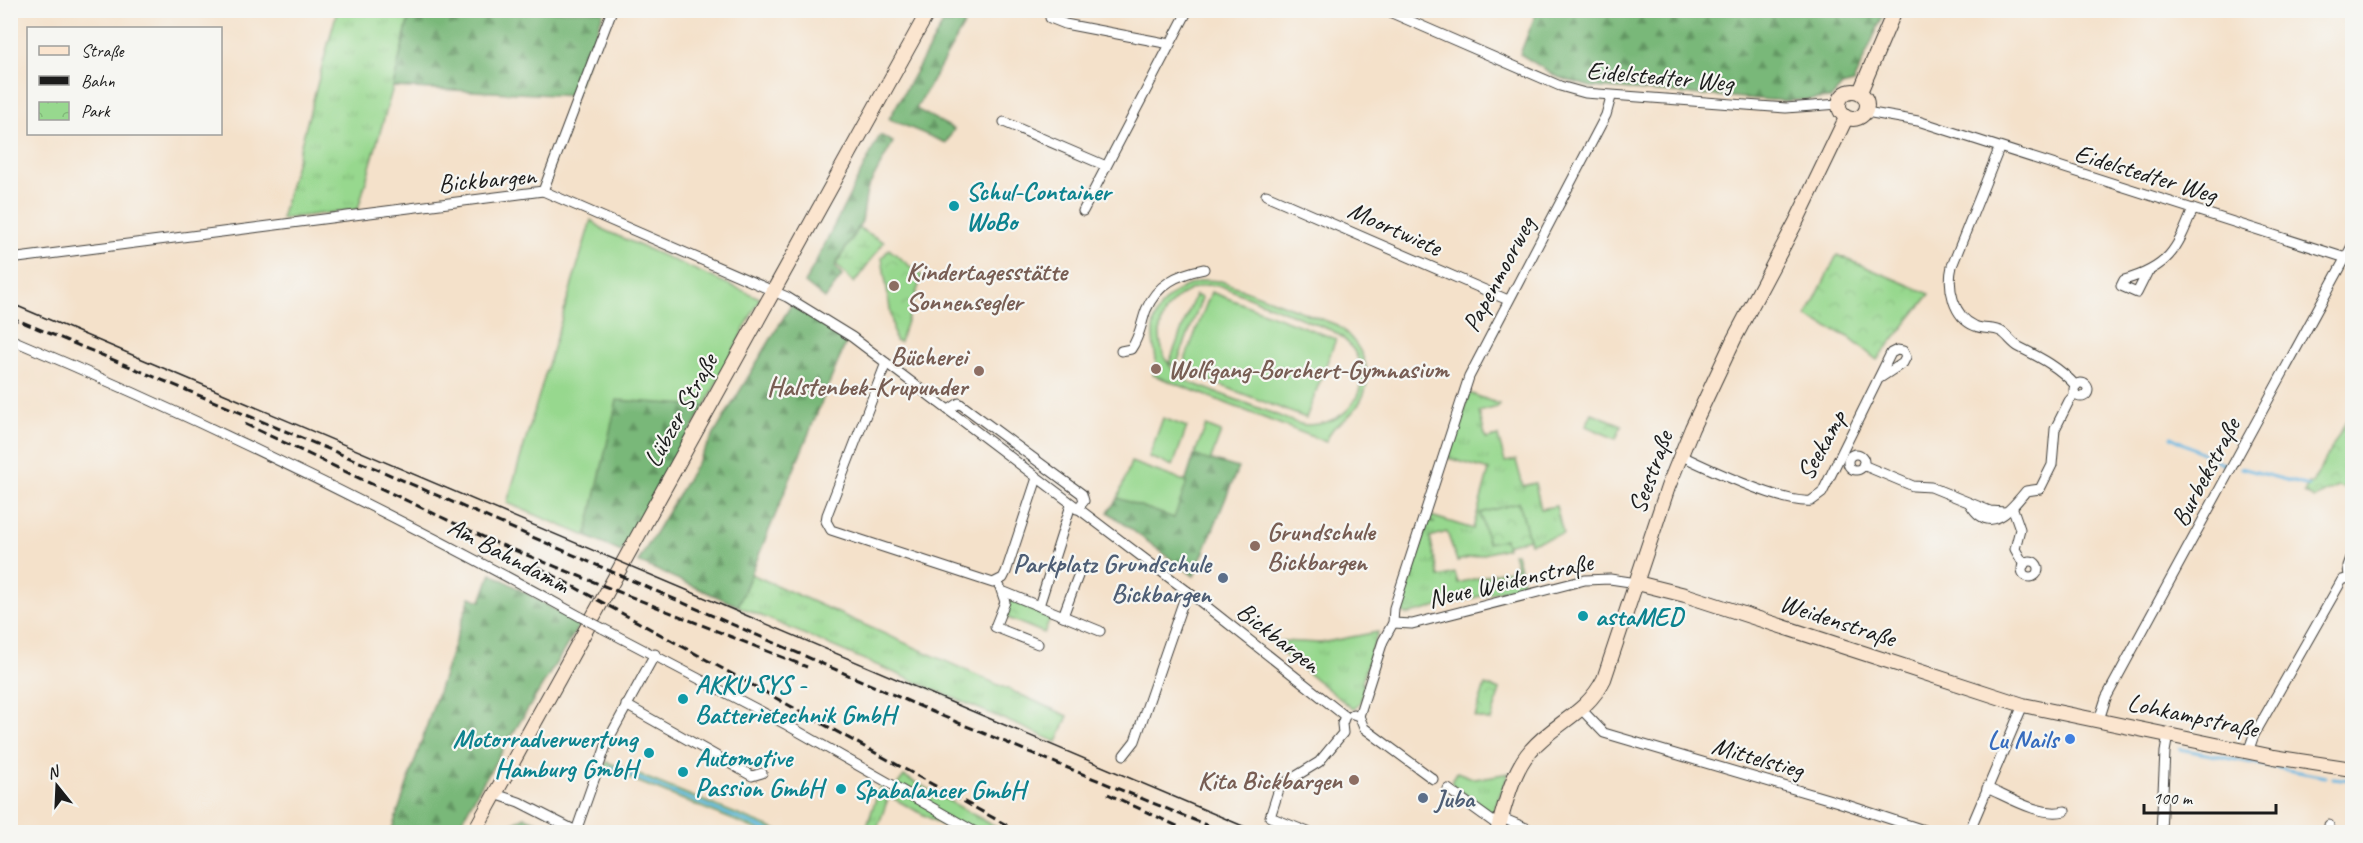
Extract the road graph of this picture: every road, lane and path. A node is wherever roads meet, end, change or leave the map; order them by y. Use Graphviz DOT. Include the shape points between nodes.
graph roads {
  1 [pos="612,10"];
  2 [pos="929,10"];
  3 [pos="1188,10"];
  4 [pos="1385,10"];
  5 [pos="1895,10"];
  6 [pos="1050,18"];
  7 [pos="1170,44"];
  8 [pos="1860,92"];
  9 [pos="1611,97"];
  10 [pos="1839,104"];
  11 [pos="1866,112"];
  12 [pos="1846,118"];
  13 [pos="1004,122"];
  14 [pos="2000,149"];
  15 [pos="1106,166"];
  16 [pos="543,191"];
  17 [pos="1266,195"];
  18 [pos="2193,209"];
  19 [pos="1083,211"];
  20 [pos="2352,246"];
  21 [pos="10,259"];
  22 [pos="2348,259"];
  23 [pos="1204,269"];
  24 [pos="2147,273"];
  25 [pos="774,291"];
  26 [pos="1508,300"];
  27 [pos="10,339"];
  28 [pos="1121,351"];
  29 [pos="886,363"];
  30 [pos="1880,378"];
  31 [pos="949,410"];
  32 [pos="1680,455"];
  33 [pos="1845,456"];
  34 [pos="1037,478"];
  35 [pos="1074,507"];
  36 [pos="2013,509"];
  37 [pos="2352,555"];
  38 [pos="2024,565"];
  39 [pos="1081,568"];
  40 [pos="2351,579"];
  41 [pos="1637,583"];
  42 [pos="1000,586"];
  43 [pos="1187,591"];
  44 [pos="1039,606"];
  45 [pos="1063,616"];
  46 [pos="1393,623"];
  47 [pos="1100,631"];
  48 [pos="1038,644"];
  49 [pos="655,654"];
  50 [pos="626,705"];
  51 [pos="2023,705"];
  52 [pos="1581,710"];
  53 [pos="1346,716"];
  54 [pos="1359,716"];
  55 [pos="2099,720"];
  56 [pos="2168,735"];
  57 [pos="2248,752"];
  58 [pos="1124,755"];
  59 [pos="2352,769"];
  60 [pos="762,773"];
  61 [pos="1434,778"];
  62 [pos="1987,788"];
  63 [pos="1448,789"];
  64 [pos="495,794"];
  65 [pos="2065,811"];
  66 [pos="1499,825"];
  67 [pos="474,832"];
  68 [pos="576,832"];
  69 [pos="975,832"];
  70 [pos="1308,832"];
  71 [pos="1536,832"];
  72 [pos="1930,832"];
  73 [pos="1969,832"];
  74 [pos="2161,832"];
  1 -- 16 [label="street"];
  2 -- 25 [label="street, Lübzer Straße"];
  3 -- 7 [label="street"];
  4 -- 9 [label="street, Eidelstedter Weg" via="1560,86"];
  5 -- 8 [label="street"];
  6 -- 7 [label="street"];
  7 -- 15 [label="street"];
  8 -- 10 [label="street" via="1844,94"];
  8 -- 11 [label="street" via="1867,101"];
  9 -- 10 [label="street, Eidelstedter Weg" via="1786,108"];
  9 -- 26 [label="street, Papenmoorweg" via="1597,132"];
  10 -- 12 [label="street"];
  11 -- 12 [label="street" via="1858,119"];
  11 -- 14 [label="street, Eidelstedter Weg" via="1918,121"];
  12 -- 32 [label="street, Seestraße"];
  13 -- 15 [label="street"];
  14 -- 18 [label="street, Eidelstedter Weg"];
  14 -- 36 [label="street" via="1952,266 1953,299 1971,324 2000,331 2017,346 2058,367 2076,390 2055,429 2052,465 2040,489 2026,491"];
  15 -- 19 [label="street"];
  16 -- 21 [label="street, Bickbargen"];
  16 -- 25 [label="street, Bickbargen"];
  17 -- 26 [label="street, Moortwiete"];
  18 -- 22 [label="street, Eidelstedter Weg"];
  18 -- 24 [label="street" via="2169,256"];
  20 -- 22 [label="street, Burbekstraße"];
  22 -- 55 [label="street, Burbekstraße" via="2106,698"];
  23 -- 28 [label="street" via="1175,277 1159,290 1146,310 1137,340 1131,349"];
  25 -- 29 [label="street, Bickbargen" via="852,337"];
  25 -- 64 [label="street, Lübzer Straße"];
  26 -- 46 [label="street, Papenmoorweg" via="1462,396 1394,608"];
  27 -- 49 [label="street, Am Bahndamm, bridge" via="196,420"];
  29 -- 31 [label="street, Bickbargen"];
  29 -- 42 [label="street" via="827,515 828,525 836,533"];
  30 -- 33 [label="street, Seekamp"];
  31 -- 34 [label="street, Bickbargen"];
  31 -- 35 [label="street, Bickbargen" via="959,403 1082,494 1084,501"];
  32 -- 33 [label="street, Seekamp" via="1725,476 1804,502 1822,493"];
  32 -- 41 [label="street, Seestraße"];
  33 -- 36 [label="street" via="1858,455 1863,465 1970,504 1987,519"];
  34 -- 35 [label="street, Bickbargen"];
  34 -- 42 [label="street"];
  35 -- 43 [label="street, Bickbargen"];
  35 -- 44 [label="street"];
  36 -- 38 [label="street" via="2020,529 2015,549"];
  37 -- 40 [label="street" via="2348,566"];
  39 -- 45 [label="street"];
  40 -- 57 [label="street" via="2342,580"];
  41 -- 46 [label="street, Neue Weidenstraße" via="1585,580 1412,624"];
  41 -- 51 [label="street, Weidenstraße" via="1685,595"];
  41 -- 52 [label="street, Seestraße" via="1607,672 1592,700"];
  42 -- 44 [label="street"];
  42 -- 48 [label="street" via="1005,602 995,627"];
  43 -- 53 [label="street, Bickbargen"];
  43 -- 58 [label="street" via="1135,741"];
  44 -- 45 [label="street"];
  45 -- 47 [label="street"];
  46 -- 54 [label="street, Papenmoorweg" via="1383,641"];
  49 -- 50 [label="street"];
  49 -- 69 [label="street, Am Bahndamm"];
  50 -- 60 [label="street" via="752,776"];
  50 -- 68 [label="street" via="602,755"];
  51 -- 55 [label="street, Lohkampstraße"];
  51 -- 62 [label="street"];
  52 -- 66 [label="street, Seestraße" via="1529,752"];
  52 -- 72 [label="street, Mittelstieg" via="1604,734"];
  53 -- 54 [label="street"];
  53 -- 70 [label="street" via="1343,733 1319,762 1280,786 1270,817"];
  54 -- 61 [label="street" via="1364,728"];
  55 -- 56 [label="street, Lohkampstraße"];
  56 -- 57 [label="street, Lohkampstraße"];
  56 -- 74 [label="street"];
  57 -- 59 [label="street, Lohkampstraße"];
  62 -- 65 [label="street" via="2035,808"];
  62 -- 73 [label="street"];
  63 -- 66 [label="street"];
  64 -- 67 [label="street, Lübzer Straße"];
  64 -- 68 [label="street" via="519,801"];
  66 -- 71 [label="street"];
}
